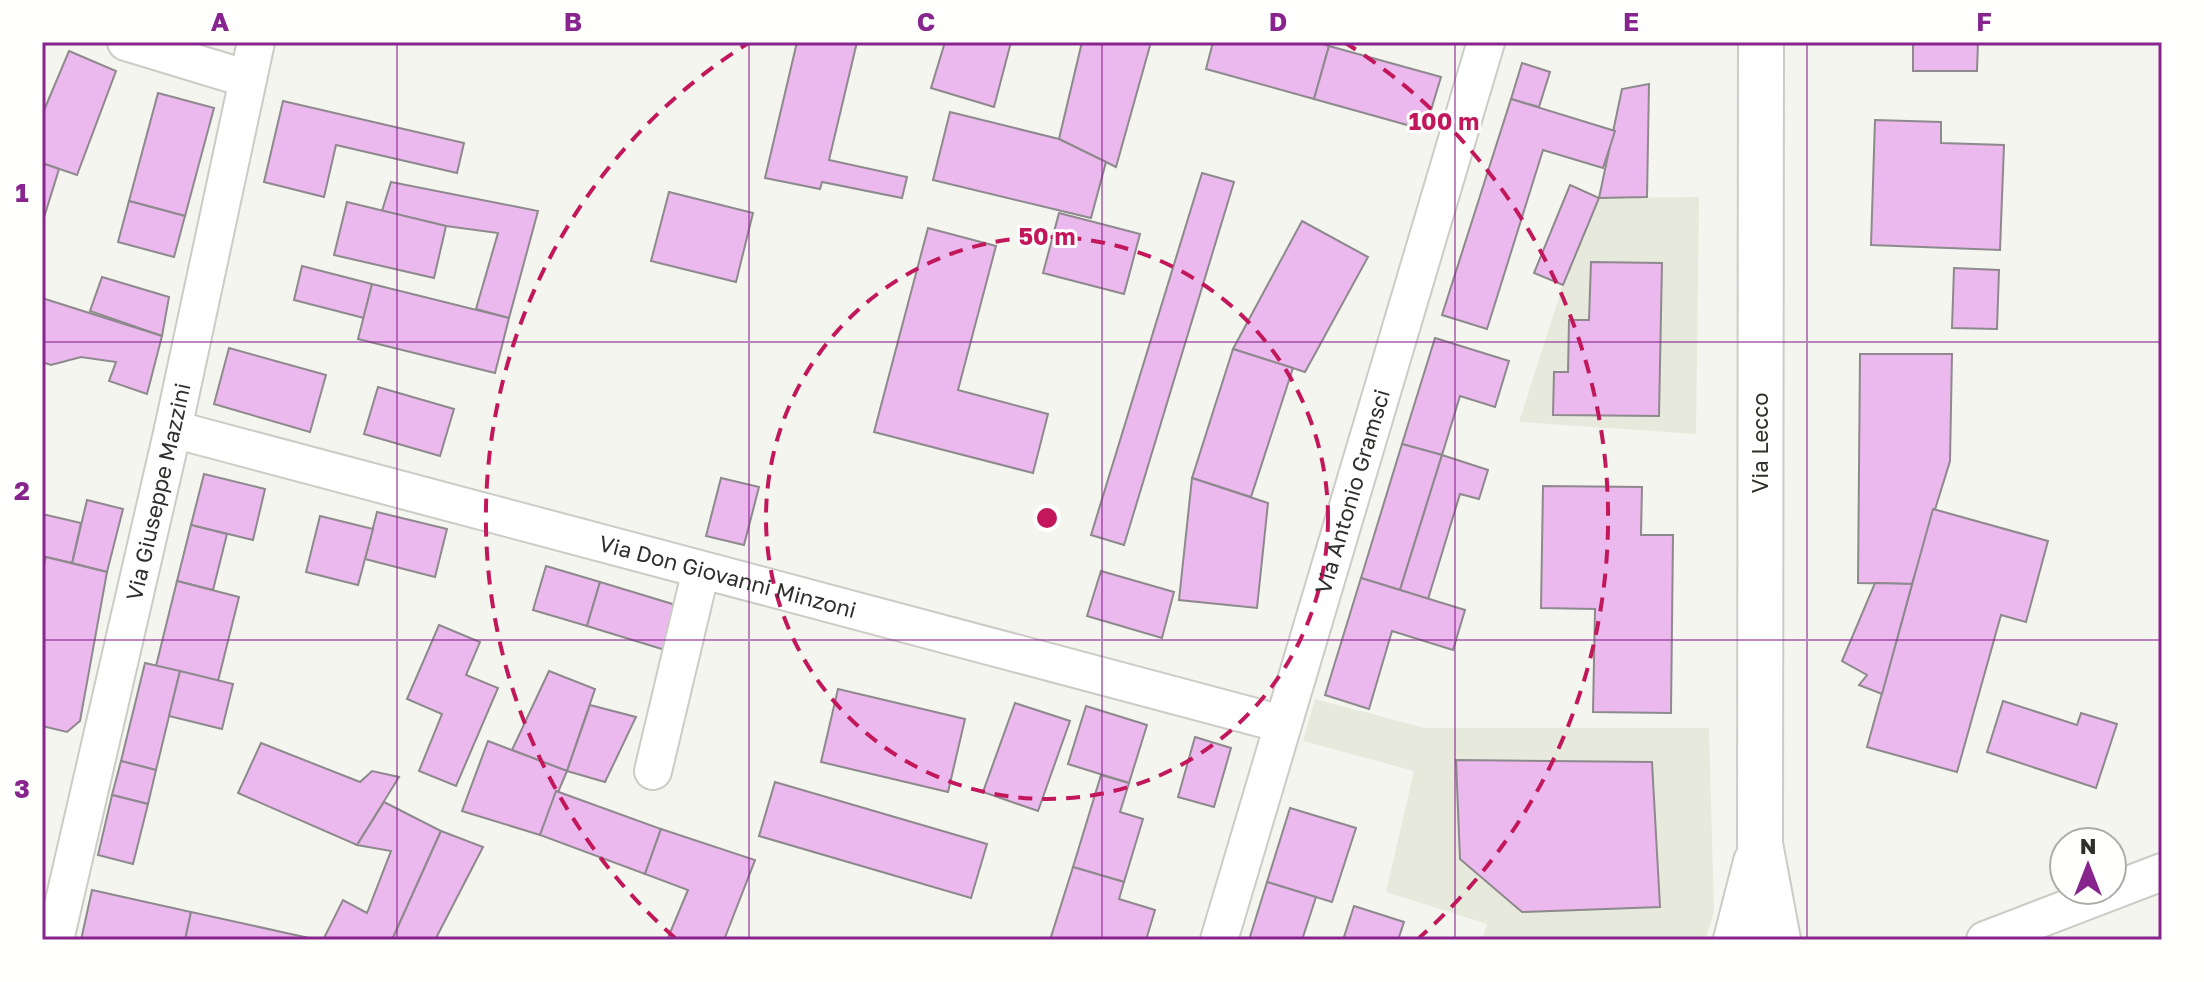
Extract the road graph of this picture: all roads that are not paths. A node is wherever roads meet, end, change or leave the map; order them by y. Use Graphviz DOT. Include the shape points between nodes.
graph roads {
  1 [pos="126,42"];
  2 [pos="256,42"];
  3 [pos="1486,42"];
  4 [pos="1761,42"];
  5 [pos="248,79"];
  6 [pos="173,429"];
  7 [pos="701,570"];
  8 [pos="1282,724"];
  9 [pos="653,771"];
  10 [pos="1760,844"];
  11 [pos="2162,872"];
  12 [pos="1995,938"];
  13 [pos="55,940"];
  14 [pos="1219,940"];
  15 [pos="1736,940"];
  16 [pos="1778,940"];
  1 -- 5 [label="street"];
  2 -- 5 [label="street, Via Giuseppe Mazzini"];
  3 -- 8 [label="street, Via Antonio Gramsci"];
  4 -- 10 [label="street, Via Lecco"];
  5 -- 6 [label="street, Via Giuseppe Mazzini"];
  6 -- 7 [label="street, Via Don Giovanni Minzoni"];
  6 -- 13 [label="street, Via Giuseppe Mazzini"];
  7 -- 8 [label="street, Via Don Giovanni Minzoni"];
  7 -- 9 [label="street"];
  8 -- 14 [label="street, Via Antonio Gramsci"];
  10 -- 15 [label="street, Via Lecco"];
  10 -- 16 [label="street, Via Lecco"];
  11 -- 12 [label="street"];
}
